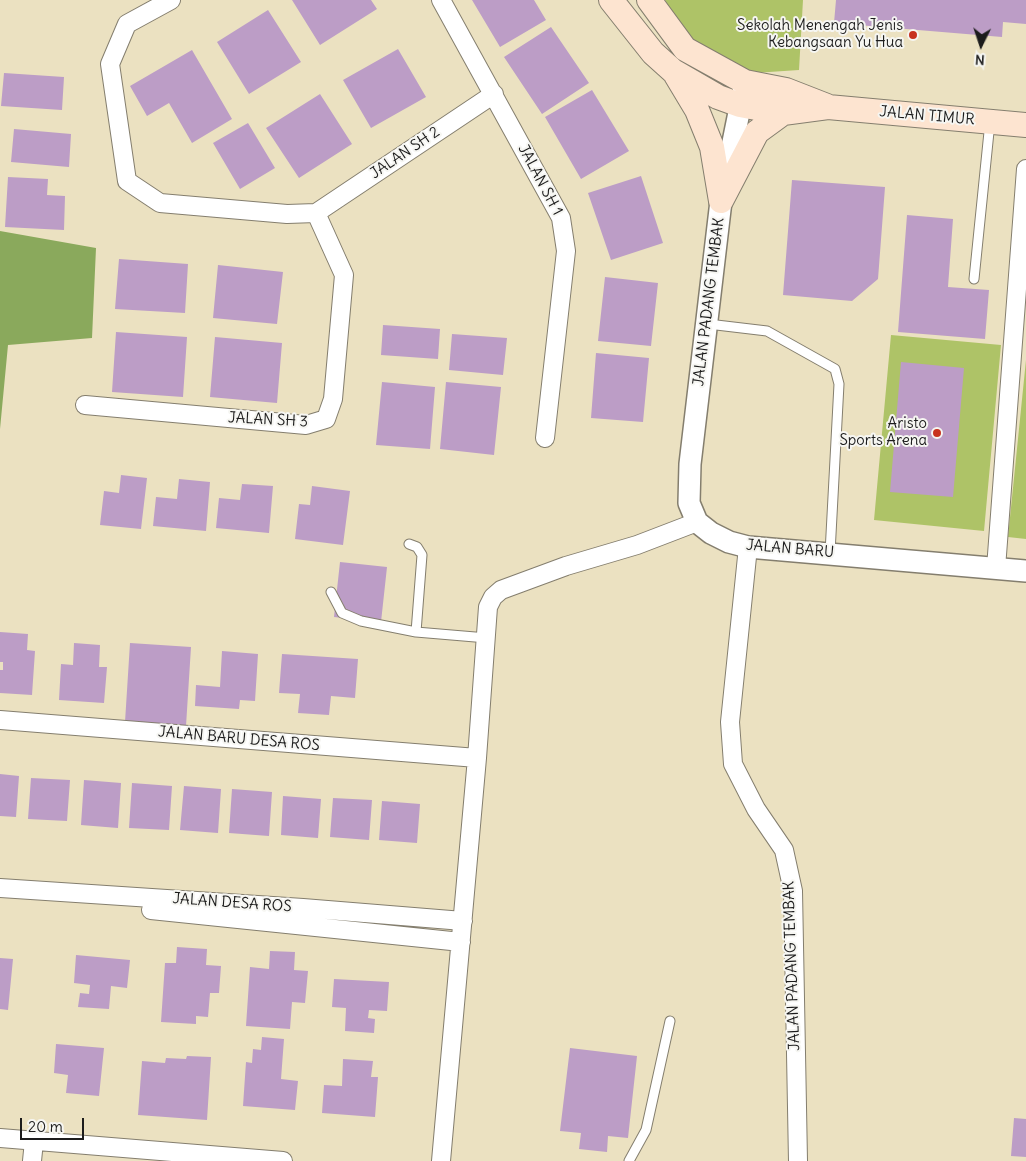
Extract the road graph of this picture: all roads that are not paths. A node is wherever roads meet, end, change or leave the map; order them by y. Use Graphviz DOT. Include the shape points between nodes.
graph roads {
  1 [pos="171,0"];
  2 [pos="441,0"];
  3 [pos="611,0"];
  4 [pos="649,0"];
  5 [pos="673,71"];
  6 [pos="494,94"];
  7 [pos="742,94"];
  8 [pos="828,107"];
  9 [pos="783,113"];
  10 [pos="990,122"];
  11 [pos="1026,125"];
  12 [pos="1026,169"];
  13 [pos="721,201"];
  14 [pos="316,213"];
  15 [pos="974,279"];
  16 [pos="708,324"];
  17 [pos="85,405"];
  18 [pos="546,438"];
  19 [pos="697,522"];
  20 [pos="409,544"];
  21 [pos="748,547"];
  22 [pos="830,553"];
  23 [pos="996,568"];
  24 [pos="1026,571"];
  25 [pos="331,592"];
  26 [pos="416,632"];
  27 [pos="487,638"];
  28 [pos="0,720"];
  29 [pos="477,758"];
  30 [pos="0,888"];
  31 [pos="303,908"];
  32 [pos="151,910"];
  33 [pos="341,912"];
  34 [pos="463,921"];
  35 [pos="302,926"];
  36 [pos="340,931"];
  37 [pos="461,942"];
  38 [pos="670,1021"];
  39 [pos="0,1138"];
  40 [pos="34,1141"];
  41 [pos="32,1161"];
  42 [pos="283,1161"];
  43 [pos="440,1161"];
  44 [pos="629,1161"];
  45 [pos="798,1161"];
  1 -- 14 [label="street" via="127,24 110,64 127,181 160,203 287,214"];
  2 -- 6 [label="street, JALAN SH 1"];
  3 -- 5 [label="main road, JALAN TIMUR" via="653,53"];
  4 -- 7 [label="main road, JALAN TIMUR" via="685,49"];
  5 -- 7 [label="main road, JALAN TIMUR" via="718,97"];
  5 -- 13 [label="main road" via="697,110 712,147"];
  6 -- 14 [label="street, JALAN SH 2"];
  6 -- 18 [label="street, JALAN SH 1" via="561,218 566,251"];
  7 -- 8 [label="main road, JALAN TIMUR" via="786,90"];
  7 -- 9 [label="main road, JALAN TIMUR"];
  7 -- 13 [label="street, JALAN PADANG TEMBAK"];
  8 -- 9 [label="main road, JALAN TIMUR"];
  8 -- 10 [label="main road, JALAN TIMUR"];
  9 -- 13 [label="main road" via="758,132"];
  10 -- 11 [label="main road, JALAN TIMUR"];
  10 -- 15 [label="lane"];
  12 -- 23 [label="street"];
  13 -- 16 [label="street, JALAN PADANG TEMBAK"];
  14 -- 17 [label="street, JALAN SH 3" via="344,275 333,399 326,419 306,425"];
  16 -- 19 [label="street, JALAN PADANG TEMBAK" via="688,482 689,502"];
  16 -- 22 [label="lane" via="767,331 835,369 838,384"];
  19 -- 21 [label="street, JALAN BARU" via="729,542"];
  19 -- 27 [label="street" via="637,545 566,566 497,594 488,607"];
  20 -- 26 [label="lane" via="417,547 422,555"];
  21 -- 22 [label="street, JALAN BARU"];
  21 -- 45 [label="street, JALAN PADANG TEMBAK" via="730,722 733,764 756,809 784,850 793,891"];
  22 -- 23 [label="street, JALAN BARU"];
  23 -- 24 [label="street, JALAN BARU"];
  25 -- 26 [label="lane" via="342,613"];
  26 -- 27 [label="lane"];
  27 -- 29 [label="street"];
  28 -- 29 [label="street, JALAN BARU DESA ROS"];
  29 -- 34 [label="street"];
  30 -- 31 [label="street, JALAN DESA ROS"];
  31 -- 33 [label="street, JALAN DESA ROS"];
  31 -- 35 [label="street"];
  32 -- 35 [label="street, JALAN DESA ROS"];
  33 -- 34 [label="street, JALAN DESA ROS"];
  33 -- 36 [label="street"];
  34 -- 37 [label="street"];
  35 -- 36 [label="street, JALAN DESA ROS"];
  36 -- 37 [label="street, JALAN DESA ROS"];
  37 -- 43 [label="street"];
  38 -- 44 [label="lane" via="646,1130"];
  39 -- 40 [label="street"];
  40 -- 41 [label="street"];
  40 -- 42 [label="street"];
}
